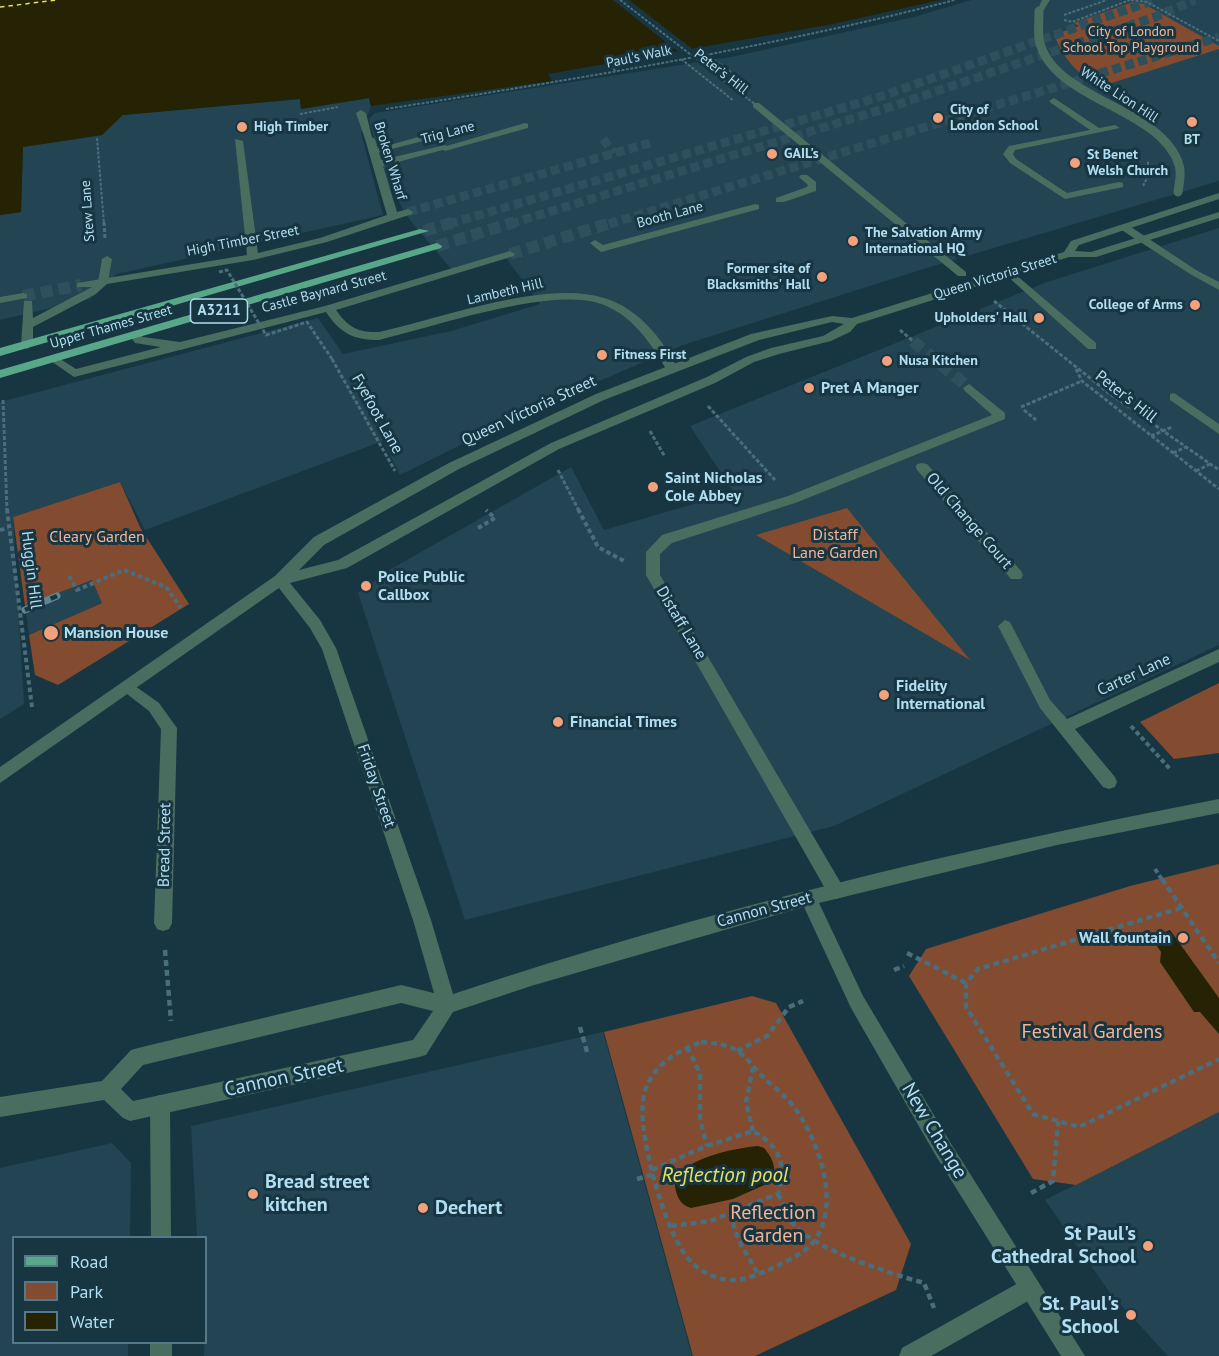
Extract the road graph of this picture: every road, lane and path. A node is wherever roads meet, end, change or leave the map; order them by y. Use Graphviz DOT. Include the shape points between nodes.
graph roads {
  1 [pos="620,0"];
  2 [pos="956,0"];
  3 [pos="1046,0"];
  4 [pos="1107,0"];
  5 [pos="1130,0"];
  6 [pos="1219,41"];
  7 [pos="707,54"];
  8 [pos="605,58"];
  9 [pos="680,59"];
  10 [pos="725,68"];
  11 [pos="616,73"];
  12 [pos="1054,100"];
  13 [pos="735,101"];
  14 [pos="756,105"];
  15 [pos="361,113"];
  16 [pos="300,114"];
  17 [pos="525,126"];
  18 [pos="1114,128"];
  19 [pos="454,130"];
  20 [pos="1097,131"];
  21 [pos="98,138"];
  22 [pos="238,141"];
  23 [pos="373,151"];
  24 [pos="377,164"];
  25 [pos="1149,172"];
  26 [pos="804,177"];
  27 [pos="1145,182"];
  28 [pos="1119,185"];
  29 [pos="1219,196"];
  30 [pos="780,200"];
  31 [pos="755,207"];
  32 [pos="408,212"];
  33 [pos="1165,214"];
  34 [pos="1219,215"];
  35 [pos="393,217"];
  36 [pos="1124,227"];
  37 [pos="424,231"];
  38 [pos="1142,239"];
  39 [pos="437,246"];
  40 [pos="597,249"];
  41 [pos="510,254"];
  42 [pos="1068,254"];
  43 [pos="253,257"];
  44 [pos="107,258"];
  45 [pos="219,272"];
  46 [pos="1010,272"];
  47 [pos="962,274"];
  48 [pos="103,282"];
  49 [pos="81,285"];
  50 [pos="1219,287"];
  51 [pos="0,300"];
  52 [pos="994,301"];
  53 [pos="329,308"];
  54 [pos="853,322"];
  55 [pos="28,325"];
  56 [pos="897,327"];
  57 [pos="136,336"];
  58 [pos="913,341"];
  59 [pos="27,345"];
  60 [pos="180,346"];
  61 [pos="1092,346"];
  62 [pos="0,352"];
  63 [pos="54,359"];
  64 [pos="1076,368"];
  65 [pos="672,369"];
  66 [pos="0,374"];
  67 [pos="1082,381"];
  68 [pos="969,388"];
  69 [pos="1174,397"];
  70 [pos="3,400"];
  71 [pos="709,407"];
  72 [pos="1134,410"];
  73 [pos="1124,414"];
  74 [pos="1219,414"];
  75 [pos="1001,416"];
  76 [pos="1203,417"];
  77 [pos="1164,430"];
  78 [pos="1219,430"];
  79 [pos="652,434"];
  80 [pos="1151,436"];
  81 [pos="1186,447"];
  82 [pos="1173,453"];
  83 [pos="665,457"];
  84 [pos="1210,464"];
  85 [pos="922,466"];
  86 [pos="558,469"];
  87 [pos="1219,470"];
  88 [pos="1196,471"];
  89 [pos="400,480"];
  90 [pos="780,485"];
  91 [pos="1219,489"];
  92 [pos="490,514"];
  93 [pos="8,528"];
  94 [pos="478,528"];
  95 [pos="0,530"];
  96 [pos="627,562"];
  97 [pos="1016,575"];
  98 [pos="69,576"];
  99 [pos="280,580"];
  100 [pos="181,608"];
  101 [pos="1005,626"];
  102 [pos="1219,655"];
  103 [pos="128,687"];
  104 [pos="1112,705"];
  105 [pos="32,707"];
  106 [pos="1065,727"];
  107 [pos="1170,770"];
  108 [pos="0,776"];
  109 [pos="1109,782"];
  110 [pos="1219,806"];
  111 [pos="1155,869"];
  112 [pos="836,891"];
  113 [pos="807,898"];
  114 [pos="1181,908"];
  115 [pos="163,923"];
  116 [pos="907,953"];
  117 [pos="1219,963"];
  118 [pos="904,966"];
  119 [pos="894,970"];
  120 [pos="966,983"];
  121 [pos="802,1001"];
  122 [pos="447,1005"];
  123 [pos="171,1021"];
  124 [pos="580,1027"];
  125 [pos="687,1047"];
  126 [pos="737,1051"];
  127 [pos="587,1052"];
  128 [pos="1219,1059"];
  129 [pos="753,1066"];
  130 [pos="107,1090"];
  131 [pos="160,1105"];
  132 [pos="0,1107"];
  133 [pos="1058,1121"];
  134 [pos="753,1131"];
  135 [pos="707,1146"];
  136 [pos="652,1172"];
  137 [pos="637,1179"];
  138 [pos="1031,1193"];
  139 [pos="778,1194"];
  140 [pos="730,1214"];
  141 [pos="671,1226"];
  142 [pos="161,1236"];
  143 [pos="816,1240"];
  144 [pos="758,1274"];
  145 [pos="1029,1288"];
  146 [pos="946,1337"];
  147 [pos="910,1356"];
  148 [pos="1074,1356"];
  1 -- 14 [label="path, bridge"];
  2 -- 7 [label="path, Paul's Walk"];
  3 -- 33 [label="street, White Lion Hill, bridge" via="1036,26 1047,57 1080,87 1160,138 1179,164 1178,192"];
  4 -- 5 [label="path" via="1060,18 1072,22"];
  5 -- 6 [label="path, bridge" via="1147,2"];
  7 -- 9 [label="path, Paul's Walk"];
  7 -- 10 [label="path, Peter's Hill"];
  8 -- 11 [label="path"];
  9 -- 11 [label="path, Paul's Walk"];
  9 -- 13 [label="path, Peter's Hill"];
  11 -- 15 [label="path, Paul's Walk"];
  12 -- 20 [label="street"];
  14 -- 47 [label="street, Peter's Hill"];
  15 -- 16 [label="path" via="357,104"];
  15 -- 23 [label="street, Broken Wharf"];
  17 -- 24 [label="street, Trig Lane"];
  18 -- 20 [label="street"];
  19 -- 23 [label="street"];
  20 -- 28 [label="street" via="1012,148 1008,154 1065,196"];
  21 -- 44 [label="path, Stew Lane"];
  22 -- 43 [label="street"];
  23 -- 24 [label="street, Broken Wharf"];
  24 -- 35 [label="street, Broken Wharf"];
  25 -- 27 [label="path"];
  26 -- 30 [label="street" via="813,184 812,189"];
  29 -- 33 [label="street, Queen Victoria Street"];
  31 -- 40 [label="street, Booth Lane"];
  32 -- 35 [label="street, High Timber Street"];
  33 -- 36 [label="street, Queen Victoria Street"];
  34 -- 38 [label="street, Queen Victoria Street"];
  35 -- 43 [label="street, High Timber Street"];
  36 -- 38 [label="street"];
  36 -- 42 [label="street, Queen Victoria Street" via="1075,243"];
  37 -- 59 [label="main road, Upper Thames Street / A3211"];
  38 -- 42 [label="street, Queen Victoria Street" via="1092,255"];
  38 -- 50 [label="street"];
  39 -- 57 [label="main road, Upper Thames Street / A3211"];
  41 -- 53 [label="street, Castle Baynard Street"];
  42 -- 46 [label="street, Queen Victoria Street"];
  43 -- 48 [label="street, High Timber Street"];
  44 -- 48 [label="street, Stew Lane"];
  45 -- 89 [label="path, Fyefoot Lane, bridge" via="226,270 266,335 307,322"];
  46 -- 54 [label="street, Queen Victoria Street"];
  46 -- 61 [label="street"];
  48 -- 49 [label="street, High Timber Street"];
  48 -- 55 [label="street" via="92,292"];
  51 -- 55 [label="street" via="26,300"];
  52 -- 64 [label="path, Peter's Hill"];
  53 -- 60 [label="street, Castle Baynard Street"];
  53 -- 65 [label="street, Lambeth Hill" via="351,334 379,336 549,297 585,297 618,308 632,318 664,351"];
  54 -- 65 [label="street, Queen Victoria Street" via="832,319 755,337"];
  54 -- 99 [label="street, Queen Victoria Street" via="846,331 810,344 776,350 555,446 342,564"];
  55 -- 59 [label="street"];
  56 -- 58 [label="path"];
  57 -- 60 [label="street" via="139,340"];
  57 -- 63 [label="main road, Upper Thames Street / A3211"];
  59 -- 62 [label="main road, Upper Thames Street / A3211"];
  60 -- 63 [label="street, Castle Baynard Street" via="74,373"];
  63 -- 66 [label="main road, Upper Thames Street / A3211"];
  64 -- 67 [label="path, Peter's Hill"];
  64 -- 72 [label="path"];
  65 -- 99 [label="street, Queen Victoria Street" via="600,397 454,466 319,541"];
  67 -- 73 [label="path, Peter's Hill"];
  67 -- 75 [label="path"];
  68 -- 75 [label="street"];
  69 -- 76 [label="street"];
  70 -- 93 [label="path, Huggin Hill"];
  71 -- 90 [label="path"];
  72 -- 73 [label="path"];
  72 -- 77 [label="path"];
  73 -- 80 [label="path, Peter's Hill"];
  74 -- 76 [label="street"];
  75 -- 112 [label="street, Distaff Lane" via="793,499 667,539 653,552 653,575"];
  76 -- 78 [label="street"];
  77 -- 80 [label="path"];
  77 -- 81 [label="path"];
  79 -- 83 [label="path"];
  80 -- 82 [label="path, Peter's Hill"];
  81 -- 82 [label="path"];
  81 -- 84 [label="path"];
  82 -- 88 [label="path, Peter's Hill"];
  84 -- 87 [label="path"];
  84 -- 88 [label="path"];
  85 -- 97 [label="street, Old Change Court"];
  86 -- 96 [label="path" via="598,547"];
  88 -- 91 [label="path, Peter's Hill"];
  92 -- 94 [label="path" via="495,518"];
  93 -- 95 [label="path"];
  93 -- 105 [label="path, Huggin Hill"];
  98 -- 100 [label="path" via="76,590 124,570 134,572 166,587"];
  99 -- 103 [label="street, Queen Victoria Street"];
  99 -- 122 [label="street, Friday Street" via="315,624 328,648 422,920"];
  101 -- 106 [label="street" via="1045,704"];
  102 -- 104 [label="street, Carter Lane"];
  103 -- 108 [label="street, Queen Victoria Street"];
  103 -- 115 [label="street, Bread Street" via="154,707 169,728"];
  104 -- 106 [label="street, Carter Lane"];
  104 -- 107 [label="path"];
  106 -- 109 [label="street"];
  110 -- 112 [label="street, Cannon Street"];
  111 -- 114 [label="path"];
  112 -- 113 [label="street, Cannon Street"];
  113 -- 122 [label="street, Cannon Street"];
  113 -- 145 [label="street, New Change" via="857,1002"];
  114 -- 117 [label="path"];
  114 -- 120 [label="path" via="978,969"];
  115 -- 123 [label="path"];
  116 -- 120 [label="path"];
  118 -- 119 [label="path"];
  120 -- 133 [label="path" via="966,1007 1033,1114"];
  121 -- 126 [label="path" via="789,1007 767,1036"];
  122 -- 130 [label="street" via="401,994 138,1057"];
  122 -- 131 [label="street, Cannon Street" via="419,1048"];
  124 -- 127 [label="path"];
  125 -- 126 [label="path" via="701,1042"];
  125 -- 135 [label="path" via="700,1073 700,1119"];
  125 -- 136 [label="path" via="660,1064 642,1104"];
  126 -- 129 [label="path"];
  128 -- 133 [label="path" via="1079,1127"];
  129 -- 134 [label="path" via="746,1102"];
  129 -- 143 [label="path" via="796,1110 814,1144 824,1176 827,1218"];
  130 -- 131 [label="street, Cannon Street" via="130,1111"];
  130 -- 132 [label="street"];
  131 -- 142 [label="street"];
  133 -- 138 [label="path" via="1053,1181"];
  134 -- 135 [label="path"];
  134 -- 139 [label="path" via="772,1140 782,1157 784,1175"];
  135 -- 136 [label="path"];
  136 -- 137 [label="path"];
  136 -- 141 [label="path"];
  139 -- 140 [label="path"];
  139 -- 143 [label="path" via="795,1226"];
  140 -- 141 [label="path"];
  140 -- 144 [label="path" via="738,1239"];
  141 -- 144 [label="path" via="691,1262 718,1279 738,1281"];
  143 -- 144 [label="path"];
  143 -- 146 [label="path" via="900,1277 924,1283"];
  145 -- 146 [label="street"];
  145 -- 148 [label="street, New Change"];
  146 -- 147 [label="street"];
}
